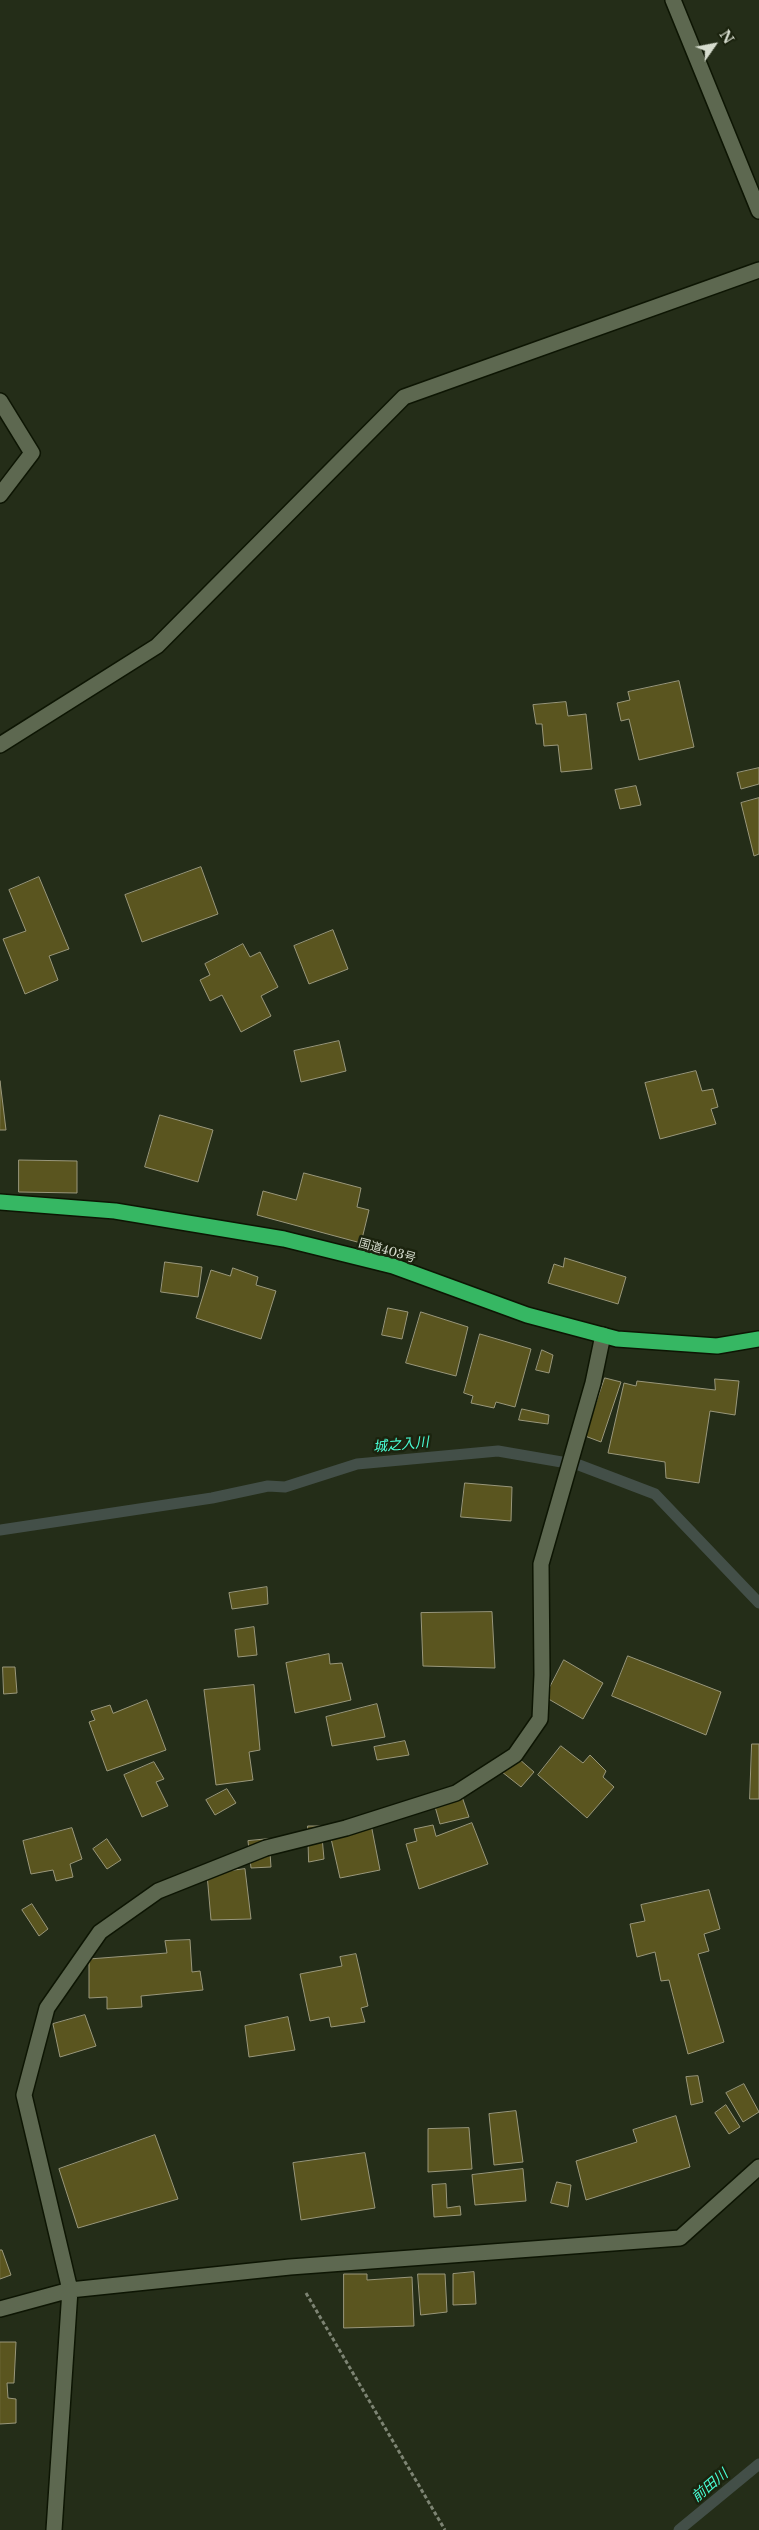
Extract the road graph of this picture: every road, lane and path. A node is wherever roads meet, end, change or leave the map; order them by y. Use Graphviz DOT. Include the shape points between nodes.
graph roads {
  1 [pos="673,0"];
  2 [pos="759,211"];
  3 [pos="759,270"];
  4 [pos="0,401"];
  5 [pos="0,495"];
  6 [pos="0,744"];
  7 [pos="0,1202"];
  8 [pos="603,1335"];
  9 [pos="759,1339"];
  10 [pos="759,2167"];
  11 [pos="290,2267"];
  12 [pos="70,2290"];
  13 [pos="0,2309"];
  14 [pos="54,2530"];
  15 [pos="445,2530"];
  1 -- 2 [label="street"];
  3 -- 6 [label="street" via="404,398 157,646"];
  4 -- 5 [label="street" via="32,454"];
  7 -- 8 [label="highway, 国道403号" via="115,1211 284,1239 393,1266 527,1315"];
  8 -- 9 [label="highway, 国道403号" via="617,1339 717,1346"];
  8 -- 12 [label="street" via="593,1383 541,1564 540,1719 515,1755 456,1793 346,1828 266,1848 158,1891 100,1932 47,2008 24,2095"];
  10 -- 11 [label="street" via="680,2238"];
  11 -- 12 [label="street"];
  11 -- 15 [label="path"];
  12 -- 13 [label="street"];
  12 -- 14 [label="street"];
}
